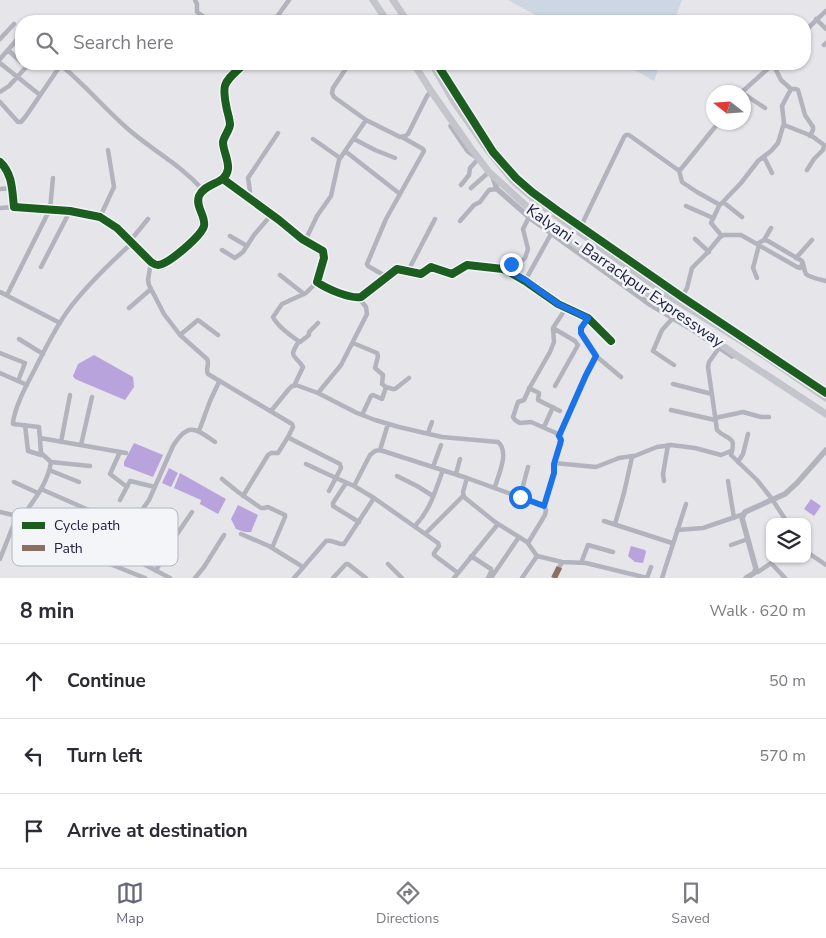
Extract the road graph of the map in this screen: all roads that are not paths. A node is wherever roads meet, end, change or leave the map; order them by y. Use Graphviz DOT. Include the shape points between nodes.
graph roads {
  1 [pos="195,0"];
  2 [pos="289,0"];
  3 [pos="371,0"];
  4 [pos="395,1"];
  5 [pos="826,11"];
  6 [pos="201,15"];
  7 [pos="278,15"];
  8 [pos="380,15"];
  9 [pos="405,15"];
  10 [pos="816,20"];
  11 [pos="14,24"];
  12 [pos="811,25"];
  13 [pos="826,29"];
  14 [pos="0,39"];
  15 [pos="15,42"];
  16 [pos="8,50"];
  17 [pos="15,56"];
  18 [pos="0,58"];
  19 [pos="1,67"];
  20 [pos="21,70"];
  21 [pos="57,70"];
  22 [pos="66,70"];
  23 [pos="238,70"];
  24 [pos="345,70"];
  25 [pos="416,70"];
  26 [pos="435,70"];
  27 [pos="441,70"];
  28 [pos="767,70"];
  29 [pos="776,70"];
  30 [pos="17,77"];
  31 [pos="751,85"];
  32 [pos="791,89"];
  33 [pos="0,92"];
  34 [pos="430,92"];
  35 [pos="40,95"];
  36 [pos="751,98"];
  37 [pos="0,102"];
  38 [pos="765,108"];
  39 [pos="366,120"];
  40 [pos="784,125"];
  41 [pos="713,130"];
  42 [pos="278,134"];
  43 [pos="810,136"];
  44 [pos="402,138"];
  45 [pos="313,139"];
  46 [pos="354,139"];
  47 [pos="108,150"];
  48 [pos="345,151"];
  49 [pos="764,157"];
  50 [pos="340,158"];
  51 [pos="395,158"];
  52 [pos="479,158"];
  53 [pos="0,162"];
  54 [pos="679,170"];
  55 [pos="807,170"];
  56 [pos="470,173"];
  57 [pos="772,173"];
  58 [pos="491,174"];
  59 [pos="53,178"];
  60 [pos="223,179"];
  61 [pos="478,181"];
  62 [pos="460,185"];
  63 [pos="12,188"];
  64 [pos="471,188"];
  65 [pos="0,189"];
  66 [pos="497,189"];
  67 [pos="203,190"];
  68 [pos="400,194"];
  69 [pos="247,196"];
  70 [pos="722,203"];
  71 [pos="686,206"];
  72 [pos="14,207"];
  73 [pos="0,208"];
  74 [pos="50,208"];
  75 [pos="70,211"];
  76 [pos="272,214"];
  77 [pos="100,217"];
  78 [pos="529,217"];
  79 [pos="742,217"];
  80 [pos="713,218"];
  81 [pos="148,219"];
  82 [pos="435,219"];
  83 [pos="460,221"];
  84 [pos="582,227"];
  85 [pos="771,228"];
  86 [pos="551,234"];
  87 [pos="230,236"];
  88 [pos="722,236"];
  89 [pos="695,240"];
  90 [pos="764,240"];
  91 [pos="812,240"];
  92 [pos="305,241"];
  93 [pos="131,242"];
  94 [pos="758,244"];
  95 [pos="247,246"];
  96 [pos="222,250"];
  97 [pos="709,252"];
  98 [pos="796,258"];
  99 [pos="151,262"];
  100 [pos="803,263"];
  101 [pos="41,267"];
  102 [pos="506,270"];
  103 [pos="408,271"];
  104 [pos="280,275"];
  105 [pos="386,276"];
  106 [pos="757,278"];
  107 [pos="526,281"];
  108 [pos="826,281"];
  109 [pos="317,282"];
  110 [pos="151,289"];
  111 [pos="0,292"];
  112 [pos="304,294"];
  113 [pos="7,295"];
  114 [pos="682,297"];
  115 [pos="359,298"];
  116 [pos="129,308"];
  117 [pos="566,308"];
  118 [pos="588,318"];
  119 [pos="672,318"];
  120 [pos="60,323"];
  121 [pos="318,323"];
  122 [pos="553,328"];
  123 [pos="180,335"];
  124 [pos="218,335"];
  125 [pos="19,339"];
  126 [pos="299,341"];
  127 [pos="611,341"];
  128 [pos="353,343"];
  129 [pos="719,348"];
  130 [pos="0,353"];
  131 [pos="43,354"];
  132 [pos="596,356"];
  133 [pos="674,365"];
  134 [pos="0,374"];
  135 [pos="621,377"];
  136 [pos="410,378"];
  137 [pos="18,381"];
  138 [pos="219,382"];
  139 [pos="673,384"];
  140 [pos="27,385"];
  141 [pos="294,386"];
  142 [pos="555,386"];
  143 [pos="386,387"];
  144 [pos="529,388"];
  145 [pos="318,393"];
  146 [pos="826,393"];
  147 [pos="712,394"];
  148 [pos="70,395"];
  149 [pos="92,397"];
  150 [pos="826,398"];
  151 [pos="553,407"];
  152 [pos="671,410"];
  153 [pos="271,411"];
  154 [pos="560,411"];
  155 [pos="362,415"];
  156 [pos="826,416"];
  157 [pos="768,417"];
  158 [pos="715,419"];
  159 [pos="432,422"];
  160 [pos="388,424"];
  161 [pos="25,425"];
  162 [pos="544,427"];
  163 [pos="199,431"];
  164 [pos="428,434"];
  165 [pos="748,434"];
  166 [pos="559,436"];
  167 [pos="288,437"];
  168 [pos="40,438"];
  169 [pos="61,442"];
  170 [pos="215,442"];
  171 [pos="81,445"];
  172 [pos="441,445"];
  173 [pos="668,445"];
  174 [pos="380,450"];
  175 [pos="826,450"];
  176 [pos="732,451"];
  177 [pos="120,452"];
  178 [pos="126,453"];
  179 [pos="43,455"];
  180 [pos="633,456"];
  181 [pos="460,459"];
  182 [pos="51,462"];
  183 [pos="738,462"];
  184 [pos="554,463"];
  185 [pos="306,464"];
  186 [pos="90,466"];
  187 [pos="433,466"];
  188 [pos="528,467"];
  189 [pos="50,470"];
  190 [pos="443,470"];
  191 [pos="456,474"];
  192 [pos="397,476"];
  193 [pos="336,478"];
  194 [pos="468,478"];
  195 [pos="222,479"];
  196 [pos="664,481"];
  197 [pos="728,481"];
  198 [pos="14,482"];
  199 [pos="79,482"];
  200 [pos="346,483"];
  201 [pos="354,486"];
  202 [pos="127,487"];
  203 [pos="155,487"];
  204 [pos="495,487"];
  205 [pos="40,491"];
  206 [pos="329,491"];
  207 [pos="243,496"];
  208 [pos="433,496"];
  209 [pos="463,496"];
  210 [pos="520,497"];
  211 [pos="374,498"];
  212 [pos="772,499"];
  213 [pos="120,500"];
  214 [pos="686,504"];
  215 [pos="544,506"];
  216 [pos="26,508"];
  217 [pos="82,508"];
  218 [pos="143,508"];
  219 [pos="192,512"];
  220 [pos="744,514"];
  221 [pos="734,518"];
  222 [pos="784,518"];
  223 [pos="604,521"];
  224 [pos="359,522"];
  225 [pos="498,524"];
  226 [pos="615,524"];
  227 [pos="415,526"];
  228 [pos="677,530"];
  229 [pos="12,532"];
  230 [pos="178,533"];
  231 [pos="241,534"];
  232 [pos="425,534"];
  233 [pos="224,535"];
  234 [pos="519,537"];
  235 [pos="748,539"];
  236 [pos="528,543"];
  237 [pos="672,543"];
  238 [pos="731,545"];
  239 [pos="272,548"];
  240 [pos="613,552"];
  241 [pos="811,555"];
  242 [pos="471,556"];
  243 [pos="537,556"];
  244 [pos="0,559"];
  245 [pos="562,562"];
  246 [pos="581,563"];
  247 [pos="771,563"];
  248 [pos="388,564"];
  249 [pos="826,565"];
  250 [pos="114,566"];
  251 [pos="147,566"];
  252 [pos="159,566"];
  253 [pos="303,567"];
  254 [pos="650,567"];
  255 [pos="157,571"];
  256 [pos="754,572"];
  257 [pos="458,573"];
  258 [pos="625,576"];
  259 [pos="490,577"];
  260 [pos="145,578"];
  261 [pos="155,578"];
  262 [pos="170,578"];
  263 [pos="195,578"];
  264 [pos="294,578"];
  265 [pos="333,578"];
  266 [pos="366,578"];
  267 [pos="402,578"];
  268 [pos="454,578"];
  269 [pos="522,578"];
  270 [pos="554,578"];
  271 [pos="647,578"];
  272 [pos="662,578"];
  273 [pos="746,578"];
  274 [pos="786,578"];
  1 -- 6 [label="street" via="197,12"];
  2 -- 7 [label="street"];
  3 -- 8 [label="highway"];
  4 -- 9 [label="highway"];
  5 -- 10 [label="street"];
  10 -- 12 [label="street"];
  10 -- 13 [label="street"];
  11 -- 14 [label="street"];
  15 -- 16 [label="street"];
  16 -- 17 [label="street"];
  16 -- 18 [label="street"];
  19 -- 30 [label="street"];
  20 -- 30 [label="street"];
  21 -- 35 [label="street"];
  22 -- 67 [label="street" via="128,129 178,165"];
  23 -- 60 [label="street" via="224,87 230,125 223,142 228,166"];
  24 -- 39 [label="street" via="332,95"];
  25 -- 34 [label="highway, Kalyani - Barrackpur Expressway"];
  26 -- 150 [label="highway, Kalyani - Barrackpur Expressway" via="487,149 513,181 541,205 666,294"];
  27 -- 84 [label="street" via="493,152 516,178"];
  28 -- 31 [label="street"];
  29 -- 32 [label="street"];
  30 -- 33 [label="street"];
  30 -- 35 [label="street"];
  32 -- 40 [label="street" via="782,106"];
  32 -- 43 [label="street" via="798,90 805,116 813,127"];
  34 -- 44 [label="street"];
  34 -- 52 [label="highway, Kalyani - Barrackpur Expressway"];
  35 -- 37 [label="street" via="19,122"];
  36 -- 38 [label="street"];
  39 -- 44 [label="street"];
  39 -- 46 [label="street"];
  40 -- 43 [label="street"];
  40 -- 49 [label="street" via="778,143"];
  41 -- 54 [label="street"];
  42 -- 69 [label="street" via="248,178 250,190"];
  43 -- 55 [label="street" via="824,147"];
  44 -- 68 [label="street" via="423,149 424,153"];
  45 -- 50 [label="street"];
  46 -- 48 [label="street"];
  46 -- 51 [label="street"];
  47 -- 77 [label="street" via="114,187"];
  48 -- 50 [label="street"];
  48 -- 68 [label="street"];
  49 -- 57 [label="street"];
  49 -- 70 [label="street"];
  50 -- 92 [label="street" via="331,196"];
  52 -- 56 [label="street" via="470,168"];
  52 -- 58 [label="highway, Kalyani - Barrackpur Expressway"];
  53 -- 63 [label="street" via="7,169"];
  54 -- 70 [label="street" via="682,182"];
  54 -- 84 [label="street" via="626,135"];
  56 -- 61 [label="street"];
  56 -- 62 [label="street"];
  58 -- 61 [label="street"];
  58 -- 66 [label="street"];
  58 -- 156 [label="highway, Kalyani - Barrackpur Expressway" via="574,244"];
  59 -- 74 [label="street"];
  60 -- 67 [label="street"];
  60 -- 69 [label="street"];
  61 -- 64 [label="street"];
  63 -- 65 [label="street"];
  63 -- 72 [label="street"];
  66 -- 78 [label="street"];
  66 -- 83 [label="street" via="489,190"];
  67 -- 99 [label="street" via="198,200 204,222 201,231 170,259 159,265"];
  68 -- 105 [label="street" via="367,265"];
  69 -- 76 [label="street"];
  70 -- 79 [label="street"];
  70 -- 80 [label="street"];
  71 -- 80 [label="street"];
  72 -- 73 [label="street"];
  72 -- 74 [label="street"];
  74 -- 75 [label="street"];
  74 -- 113 [label="street"];
  75 -- 77 [label="street"];
  75 -- 101 [label="street"];
  76 -- 92 [label="street"];
  76 -- 95 [label="street"];
  77 -- 93 [label="street"];
  78 -- 86 [label="street"];
  78 -- 102 [label="street" via="523,229 528,250 525,258"];
  80 -- 88 [label="street" via="712,225"];
  81 -- 93 [label="street"];
  82 -- 103 [label="street"];
  84 -- 114 [label="street"];
  85 -- 90 [label="street"];
  86 -- 107 [label="street"];
  86 -- 119 [label="street"];
  87 -- 95 [label="street"];
  88 -- 94 [label="street" via="739,235"];
  88 -- 97 [label="street"];
  89 -- 97 [label="street"];
  90 -- 94 [label="street"];
  90 -- 98 [label="street"];
  91 -- 98 [label="street"];
  92 -- 109 [label="street" via="324,253"];
  93 -- 99 [label="street"];
  93 -- 120 [label="street" via="94,280"];
  94 -- 100 [label="street" via="797,267"];
  94 -- 106 [label="street" via="753,268"];
  95 -- 96 [label="street" via="234,258"];
  97 -- 114 [label="street" via="692,268"];
  98 -- 100 [label="street"];
  99 -- 110 [label="street" via="148,280"];
  100 -- 108 [label="street" via="806,274"];
  102 -- 103 [label="street" via="467,265 454,274 431,267 421,274"];
  102 -- 107 [label="street"];
  103 -- 105 [label="street" via="397,269"];
  104 -- 112 [label="street"];
  105 -- 115 [label="street"];
  107 -- 117 [label="street"];
  109 -- 112 [label="street"];
  109 -- 115 [label="street"];
  110 -- 116 [label="street"];
  110 -- 123 [label="street"];
  111 -- 113 [label="street"];
  112 -- 126 [label="street" via="282,304 274,317"];
  113 -- 120 [label="street"];
  114 -- 146 [label="street"];
  115 -- 128 [label="street" via="367,314"];
  117 -- 118 [label="street"];
  117 -- 122 [label="street"];
  118 -- 127 [label="street"];
  118 -- 132 [label="street" via="581,333"];
  119 -- 129 [label="street"];
  119 -- 133 [label="street" via="662,330 653,351"];
  120 -- 131 [label="street"];
  121 -- 126 [label="street" via="309,335"];
  122 -- 142 [label="street" via="578,344"];
  122 -- 144 [label="street" via="554,343"];
  123 -- 124 [label="street" via="198,320"];
  123 -- 138 [label="street" via="208,359 207,374"];
  125 -- 131 [label="street"];
  126 -- 141 [label="street" via="292,355 303,367"];
  128 -- 143 [label="street" via="377,353 375,368 383,375 382,384"];
  128 -- 145 [label="street" via="339,368"];
  129 -- 147 [label="street" via="708,367"];
  129 -- 156 [label="street"];
  130 -- 137 [label="street" via="25,363"];
  131 -- 140 [label="street"];
  132 -- 135 [label="street"];
  132 -- 166 [label="street"];
  134 -- 137 [label="street"];
  136 -- 143 [label="street" via="393,390"];
  137 -- 140 [label="street"];
  138 -- 153 [label="street"];
  138 -- 163 [label="street"];
  139 -- 147 [label="street"];
  140 -- 161 [label="street" via="12,422"];
  141 -- 145 [label="street"];
  141 -- 153 [label="street"];
  143 -- 155 [label="street" via="382,399 371,396"];
  144 -- 151 [label="street" via="539,393 538,400"];
  144 -- 162 [label="street" via="524,401 518,402 513,418 521,423 531,422"];
  145 -- 155 [label="street"];
  147 -- 158 [label="street"];
  148 -- 169 [label="street"];
  149 -- 171 [label="street"];
  151 -- 154 [label="street"];
  151 -- 162 [label="street"];
  152 -- 158 [label="street"];
  153 -- 167 [label="street" via="293,425"];
  155 -- 160 [label="street"];
  157 -- 158 [label="street" via="743,412"];
  158 -- 176 [label="street" via="718,431 732,440"];
  159 -- 164 [label="street"];
  160 -- 164 [label="street"];
  160 -- 174 [label="street"];
  161 -- 168 [label="street" via="39,427"];
  161 -- 179 [label="street" via="28,451"];
  162 -- 166 [label="street"];
  163 -- 170 [label="street"];
  163 -- 203 [label="street" via="190,429 178,439"];
  164 -- 204 [label="street" via="500,443 504,459"];
  165 -- 183 [label="street" via="744,454"];
  166 -- 184 [label="street" via="561,442"];
  167 -- 193 [label="street" via="340,464"];
  167 -- 207 [label="street" via="278,453 268,455"];
  168 -- 169 [label="street"];
  168 -- 179 [label="street"];
  169 -- 171 [label="street"];
  171 -- 177 [label="street"];
  172 -- 187 [label="street"];
  173 -- 176 [label="street" via="721,455"];
  173 -- 180 [label="street"];
  173 -- 196 [label="street"];
  174 -- 187 [label="street"];
  174 -- 201 [label="street" via="370,455"];
  175 -- 212 [label="street" via="785,494"];
  176 -- 183 [label="street" via="731,455"];
  177 -- 178 [label="street"];
  177 -- 202 [label="street" via="110,474"];
  179 -- 182 [label="street"];
  180 -- 184 [label="street" via="596,467"];
  180 -- 226 [label="street"];
  181 -- 191 [label="street"];
  182 -- 186 [label="street"];
  182 -- 189 [label="street"];
  183 -- 212 [label="street"];
  184 -- 215 [label="street"];
  185 -- 193 [label="street"];
  187 -- 190 [label="street"];
  188 -- 210 [label="street"];
  189 -- 199 [label="street"];
  189 -- 205 [label="street"];
  190 -- 191 [label="street"];
  190 -- 208 [label="street"];
  191 -- 194 [label="street"];
  192 -- 208 [label="street"];
  193 -- 200 [label="street"];
  193 -- 206 [label="street"];
  194 -- 204 [label="street"];
  194 -- 209 [label="street"];
  195 -- 207 [label="street"];
  197 -- 221 [label="street"];
  198 -- 205 [label="street"];
  200 -- 201 [label="street"];
  200 -- 224 [label="street" via="333,506"];
  201 -- 211 [label="street"];
  202 -- 203 [label="street" via="130,481"];
  202 -- 213 [label="street"];
  203 -- 218 [label="street"];
  204 -- 210 [label="street"];
  205 -- 216 [label="street"];
  205 -- 217 [label="street"];
  207 -- 239 [label="street" via="262,508 285,515"];
  208 -- 227 [label="street"];
  209 -- 225 [label="street"];
  209 -- 232 [label="street"];
  210 -- 215 [label="street"];
  211 -- 224 [label="street"];
  211 -- 227 [label="street"];
  212 -- 220 [label="street"];
  212 -- 222 [label="street"];
  214 -- 228 [label="street"];
  215 -- 236 [label="street" via="545,515"];
  219 -- 230 [label="street"];
  220 -- 221 [label="street"];
  220 -- 235 [label="street" via="742,518"];
  221 -- 228 [label="street" via="703,528"];
  223 -- 226 [label="street"];
  224 -- 253 [label="street" via="344,544 327,540"];
  225 -- 234 [label="street"];
  225 -- 242 [label="street"];
  226 -- 237 [label="street"];
  227 -- 232 [label="street"];
  228 -- 237 [label="street"];
  229 -- 244 [label="street"];
  231 -- 239 [label="street"];
  232 -- 257 [label="street" via="439,544 434,555"];
  233 -- 263 [label="street"];
  234 -- 236 [label="street"];
  234 -- 259 [label="street"];
  235 -- 238 [label="street"];
  235 -- 256 [label="street" via="756,569"];
  236 -- 243 [label="street"];
  237 -- 272 [label="street"];
  239 -- 253 [label="street"];
  240 -- 246 [label="street" via="588,545"];
  241 -- 249 [label="street"];
  242 -- 257 [label="street"];
  242 -- 259 [label="street" via="490,569"];
  243 -- 245 [label="street"];
  243 -- 269 [label="street"];
  245 -- 246 [label="street"];
  245 -- 270 [label="street"];
  246 -- 258 [label="street" via="607,568"];
  247 -- 256 [label="street"];
  247 -- 274 [label="street"];
  248 -- 267 [label="street"];
  250 -- 260 [label="street"];
  251 -- 255 [label="street"];
  252 -- 255 [label="street"];
  253 -- 264 [label="street"];
  254 -- 271 [label="street"];
  255 -- 261 [label="street"];
  255 -- 262 [label="street"];
  256 -- 273 [label="street"];
  257 -- 268 [label="street"];
  258 -- 271 [label="street"];
  265 -- 266 [label="street" via="346,564"];
}
